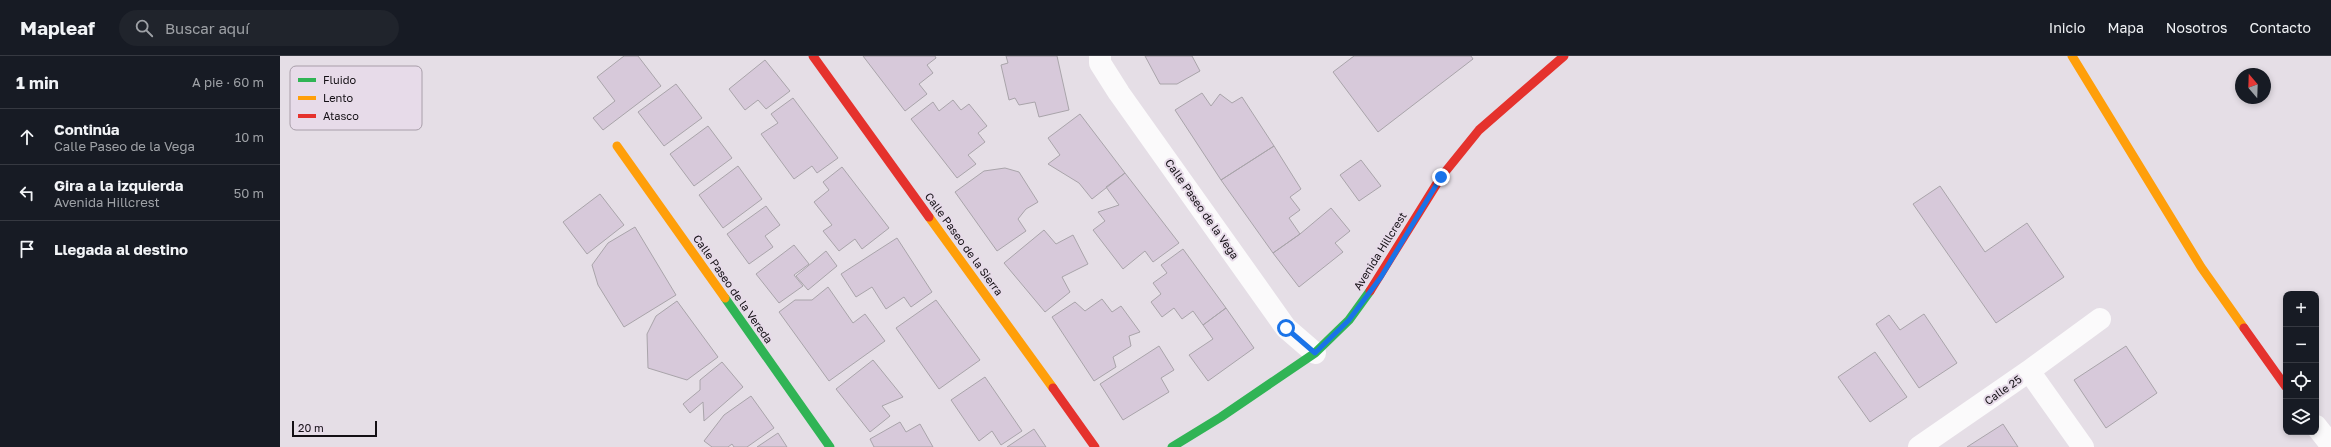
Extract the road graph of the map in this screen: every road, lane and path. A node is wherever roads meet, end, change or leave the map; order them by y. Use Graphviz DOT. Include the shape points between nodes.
graph roads {
  1 [pos="813,56"];
  2 [pos="1100,56"];
  3 [pos="1564,56"];
  4 [pos="2072,56"];
  5 [pos="617,146"];
  6 [pos="2100,319"];
  7 [pos="1315,353"];
  8 [pos="2029,371"];
  9 [pos="2283,383"];
  10 [pos="2319,430"];
  11 [pos="2331,445"];
  12 [pos="830,447"];
  13 [pos="1095,447"];
  14 [pos="1172,447"];
  15 [pos="1919,447"];
  16 [pos="2083,447"];
  1 -- 13 [label="street, Calle Paseo de la Sierra"];
  2 -- 7 [label="street, Calle Paseo de la Vega" via="1100,64 1119,93 1286,328"];
  3 -- 7 [label="street, Avenida Hillcrest" via="1479,130 1441,177 1381,277 1349,320"];
  4 -- 9 [label="street" via="2201,267"];
  5 -- 12 [label="street, Calle Paseo de la Vereda"];
  6 -- 8 [label="street"];
  7 -- 14 [label="street, Avenida Hillcrest"];
  8 -- 15 [label="street, Calle 25"];
  8 -- 16 [label="street, Calle 25"];
  10 -- 11 [label="street"];
}
